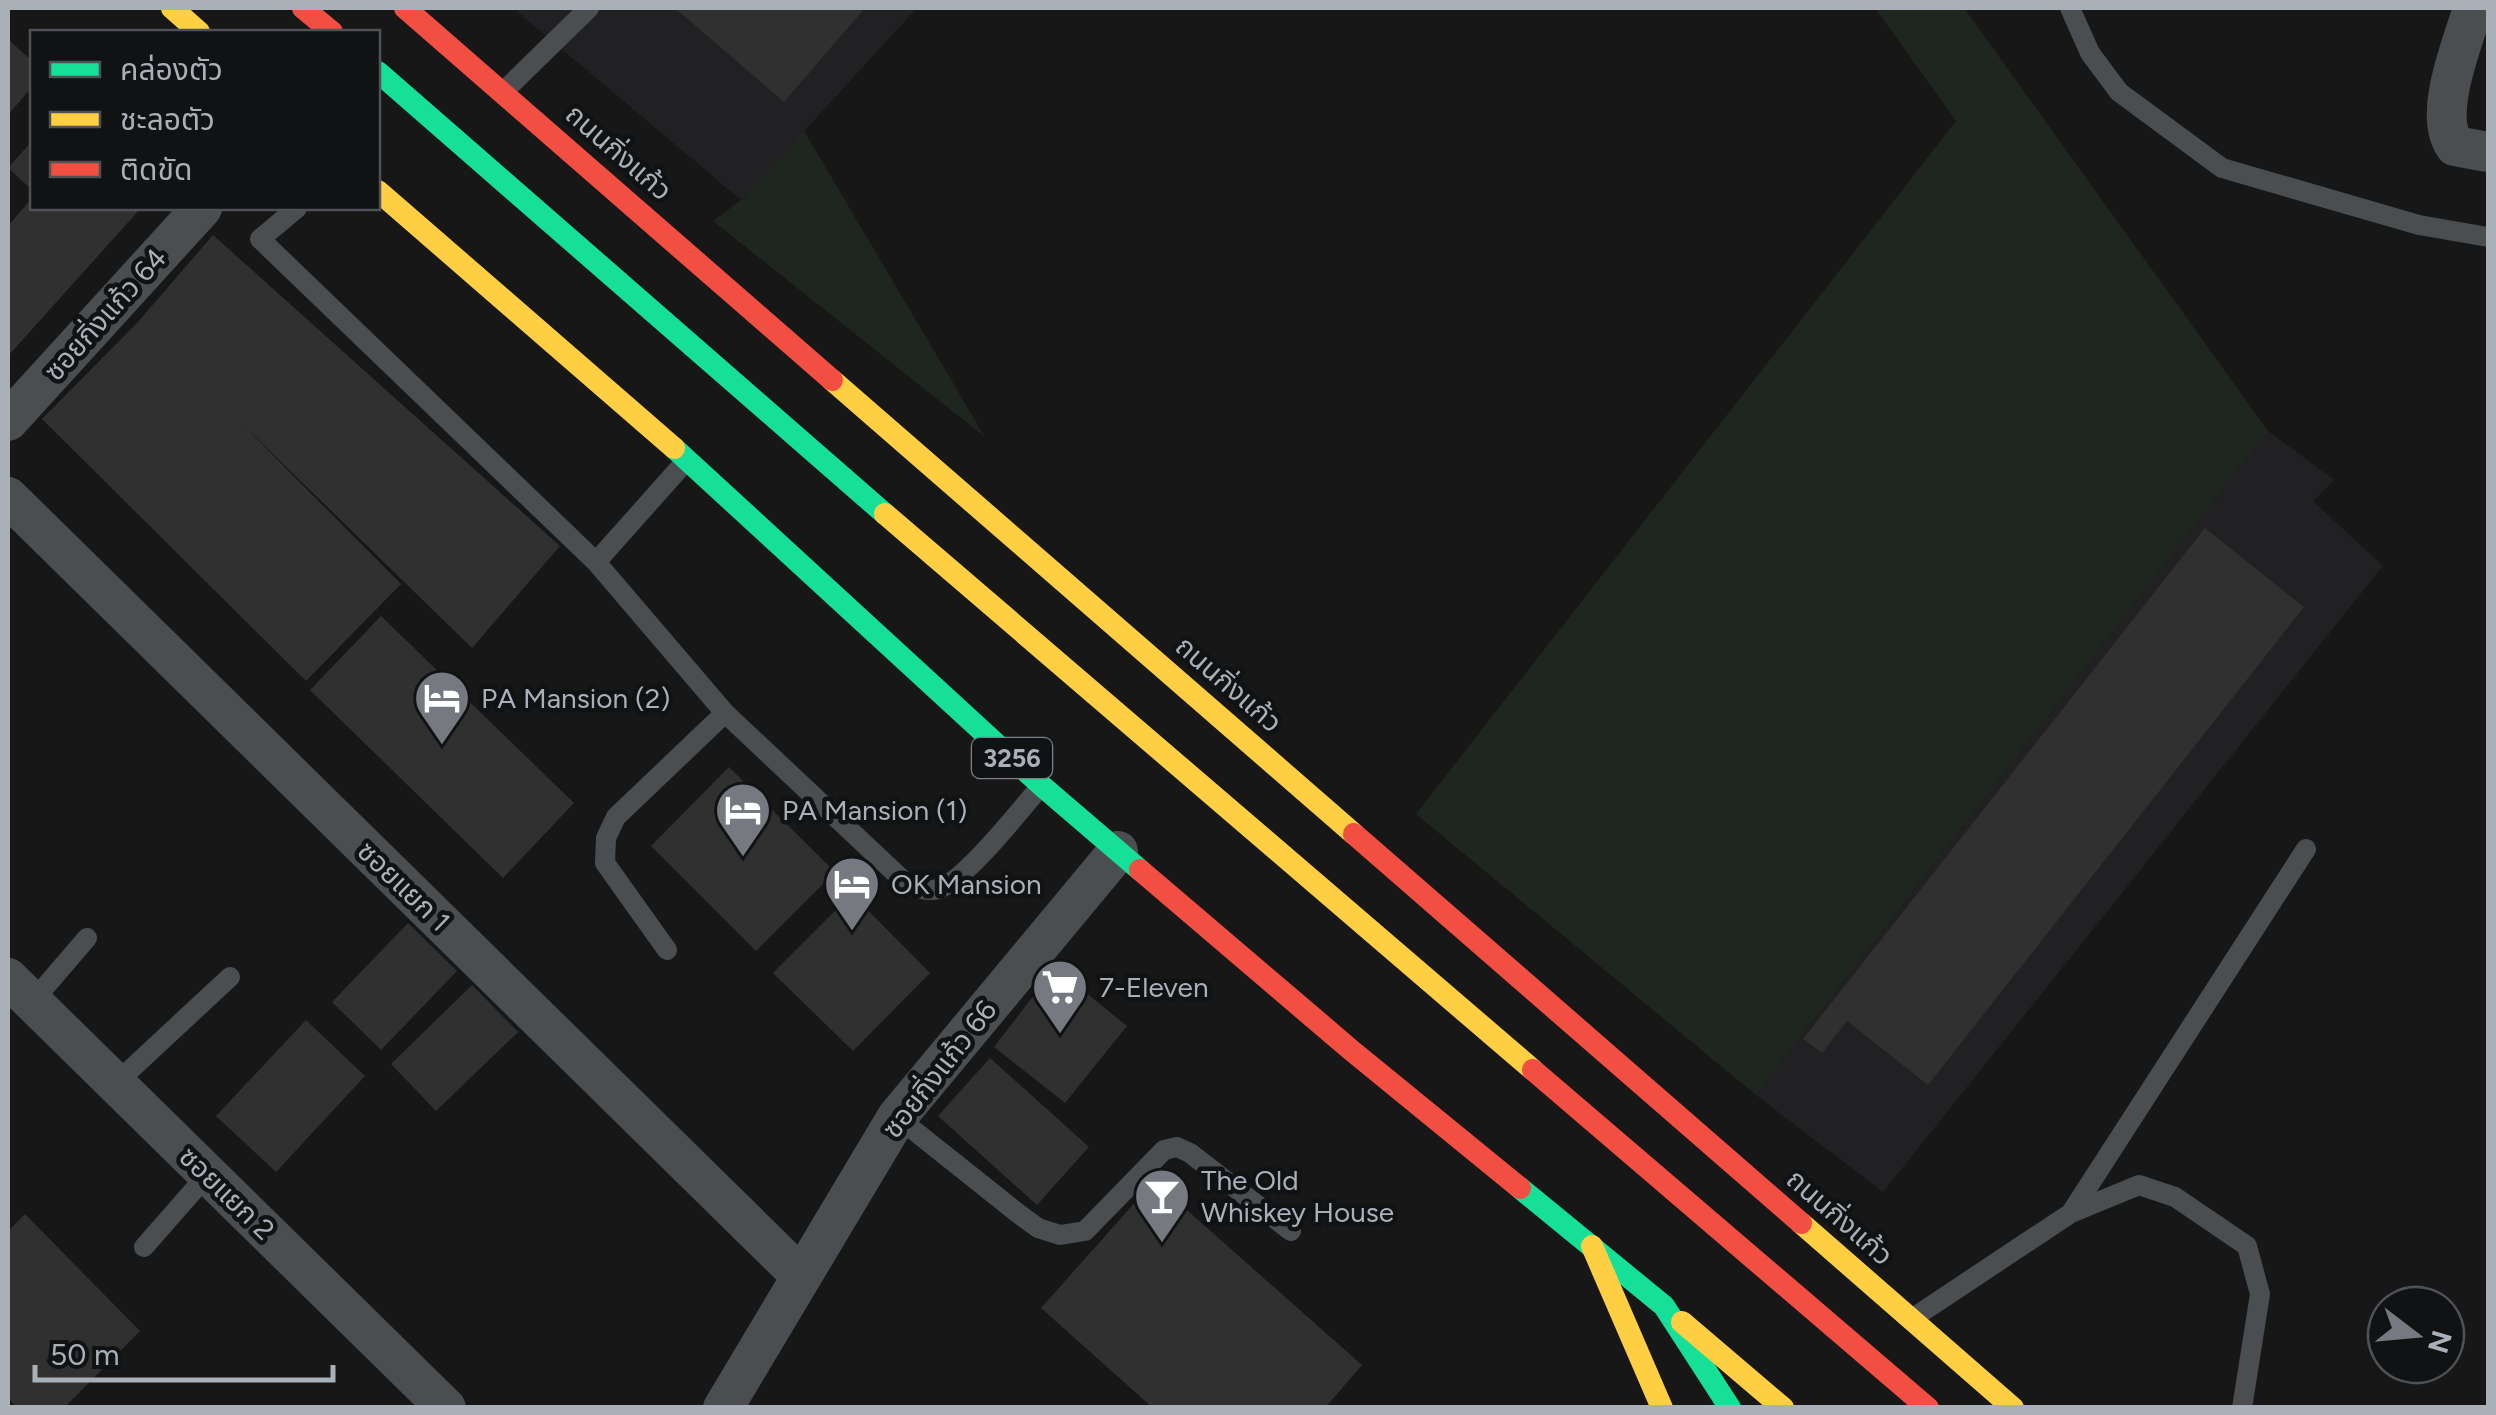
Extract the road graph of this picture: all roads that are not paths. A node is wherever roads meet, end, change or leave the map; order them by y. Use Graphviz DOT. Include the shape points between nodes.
graph roads {
  1 [pos="172,8"];
  2 [pos="303,8"];
  3 [pos="404,8"];
  4 [pos="588,8"];
  5 [pos="2070,8"];
  6 [pos="2473,8"];
  7 [pos="197,30"];
  8 [pos="330,30"];
  9 [pos="380,74"];
  10 [pos="504,91"];
  11 [pos="2488,152"];
  12 [pos="380,193"];
  13 [pos="200,210"];
  14 [pos="296,210"];
  15 [pos="2488,237"];
  16 [pos="8,421"];
  17 [pos="688,459"];
  18 [pos="8,497"];
  19 [pos="596,562"];
  20 [pos="725,714"];
  21 [pos="1042,786"];
  22 [pos="2306,849"];
  23 [pos="1118,851"];
  24 [pos="87,938"];
  25 [pos="667,950"];
  26 [pos="230,977"];
  27 [pos="20,990"];
  28 [pos="115,1084"];
  29 [pos="897,1117"];
  30 [pos="208,1174"];
  31 [pos="2071,1213"];
  32 [pos="1291,1231"];
  33 [pos="1592,1246"];
  34 [pos="144,1247"];
  35 [pos="801,1276"];
  36 [pos="1664,1306"];
  37 [pos="1912,1319"];
  38 [pos="725,1407"];
  39 [pos="446,1408"];
  40 [pos="1662,1408"];
  41 [pos="1730,1408"];
  42 [pos="1783,1408"];
  43 [pos="1928,1408"];
  44 [pos="2014,1408"];
  45 [pos="2242,1408"];
  1 -- 7 [label="main road"];
  2 -- 8 [label="main road"];
  3 -- 10 [label="main road, ถนนกิ่งแก้ว"];
  4 -- 10 [label="lane"];
  5 -- 15 [label="lane" via="2090,53 2120,92 2222,168 2419,225"];
  6 -- 11 [label="street" via="2448,98 2447,135 2454,146"];
  9 -- 43 [label="main road"];
  10 -- 37 [label="main road, ถนนกิ่งแก้ว"];
  12 -- 17 [label="main road, 3256"];
  13 -- 16 [label="street, ซอยกิ่งแก้ว 64"];
  14 -- 19 [label="lane" via="260,239"];
  17 -- 19 [label="lane"];
  17 -- 21 [label="main road, 3256"];
  18 -- 35 [label="street, ซอยแยก 1"];
  19 -- 20 [label="lane"];
  20 -- 21 [label="lane" via="907,884 924,891 942,889 964,872"];
  20 -- 25 [label="lane" via="616,817 606,838 604,863"];
  21 -- 23 [label="main road, 3256"];
  22 -- 31 [label="lane"];
  23 -- 29 [label="street, ซอยกิ่งแก้ว 66"];
  23 -- 33 [label="main road, 3256"];
  24 -- 27 [label="lane"];
  26 -- 28 [label="lane"];
  27 -- 28 [label="street, ซอยแยก 2"];
  28 -- 30 [label="street, ซอยแยก 2"];
  29 -- 32 [label="lane" via="1038,1228 1060,1235 1085,1231 1164,1150 1177,1148"];
  29 -- 35 [label="street, ซอยกิ่งแก้ว 66"];
  30 -- 34 [label="lane"];
  30 -- 39 [label="street, ซอยแยก 2"];
  31 -- 37 [label="lane"];
  31 -- 45 [label="lane" via="2139,1185 2175,1197 2246,1246 2260,1294"];
  33 -- 36 [label="main road, 3256"];
  33 -- 40 [label="main road"];
  35 -- 38 [label="street, ซอยกิ่งแก้ว 66"];
  36 -- 41 [label="main road, 3256"];
  36 -- 42 [label="main road, 3256"];
  37 -- 44 [label="main road, ถนนกิ่งแก้ว"];
}
